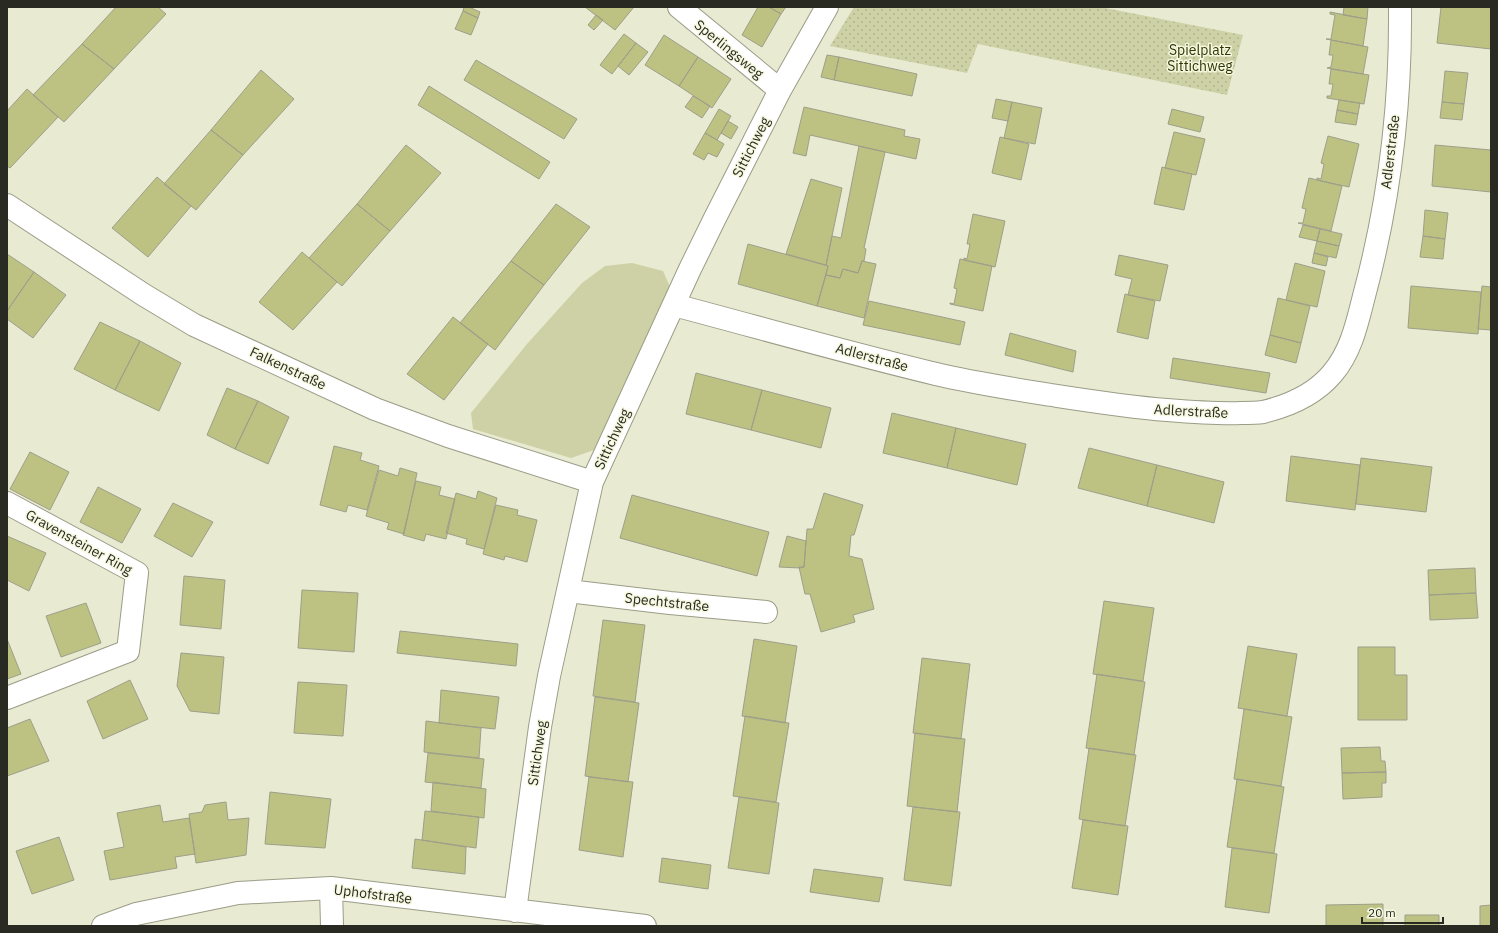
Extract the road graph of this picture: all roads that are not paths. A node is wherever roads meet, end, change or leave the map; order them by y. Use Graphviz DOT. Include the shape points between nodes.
graph roads {
  1 [pos="679,7"];
  2 [pos="827,7"];
  3 [pos="1400,7"];
  4 [pos="780,90"];
  5 [pos="7,205"];
  6 [pos="674,305"];
  7 [pos="592,482"];
  8 [pos="7,503"];
  9 [pos="568,591"];
  10 [pos="766,612"];
  11 [pos="7,698"];
  12 [pos="331,888"];
  13 [pos="515,911"];
  14 [pos="103,926"];
  15 [pos="332,926"];
  16 [pos="646,926"];
  1 -- 4 [label="street, Sperlingsweg"];
  2 -- 4 [label="street, Sittichweg"];
  3 -- 6 [label="street, Adlerstraße" via="1399,73 1383,211 1356,324 1343,360 1331,376 1313,391 1288,404 1261,412 1220,414 1146,409 1075,399 937,374"];
  4 -- 6 [label="street, Sittichweg"];
  5 -- 7 [label="street, Falkenstraße" via="194,325 375,409 448,436"];
  6 -- 7 [label="street, Sittichweg"];
  7 -- 9 [label="street, Sittichweg"];
  8 -- 11 [label="street, Gravensteiner Ring" via="137,573 128,651"];
  9 -- 10 [label="street, Spechtstraße"];
  9 -- 13 [label="street, Sittichweg" via="550,668 540,727"];
  12 -- 13 [label="street, Uphofstraße"];
  12 -- 14 [label="street, Uphofstraße" via="238,893 136,914"];
  12 -- 15 [label="street"];
  13 -- 16 [label="street, Uphofstraße"];
}
